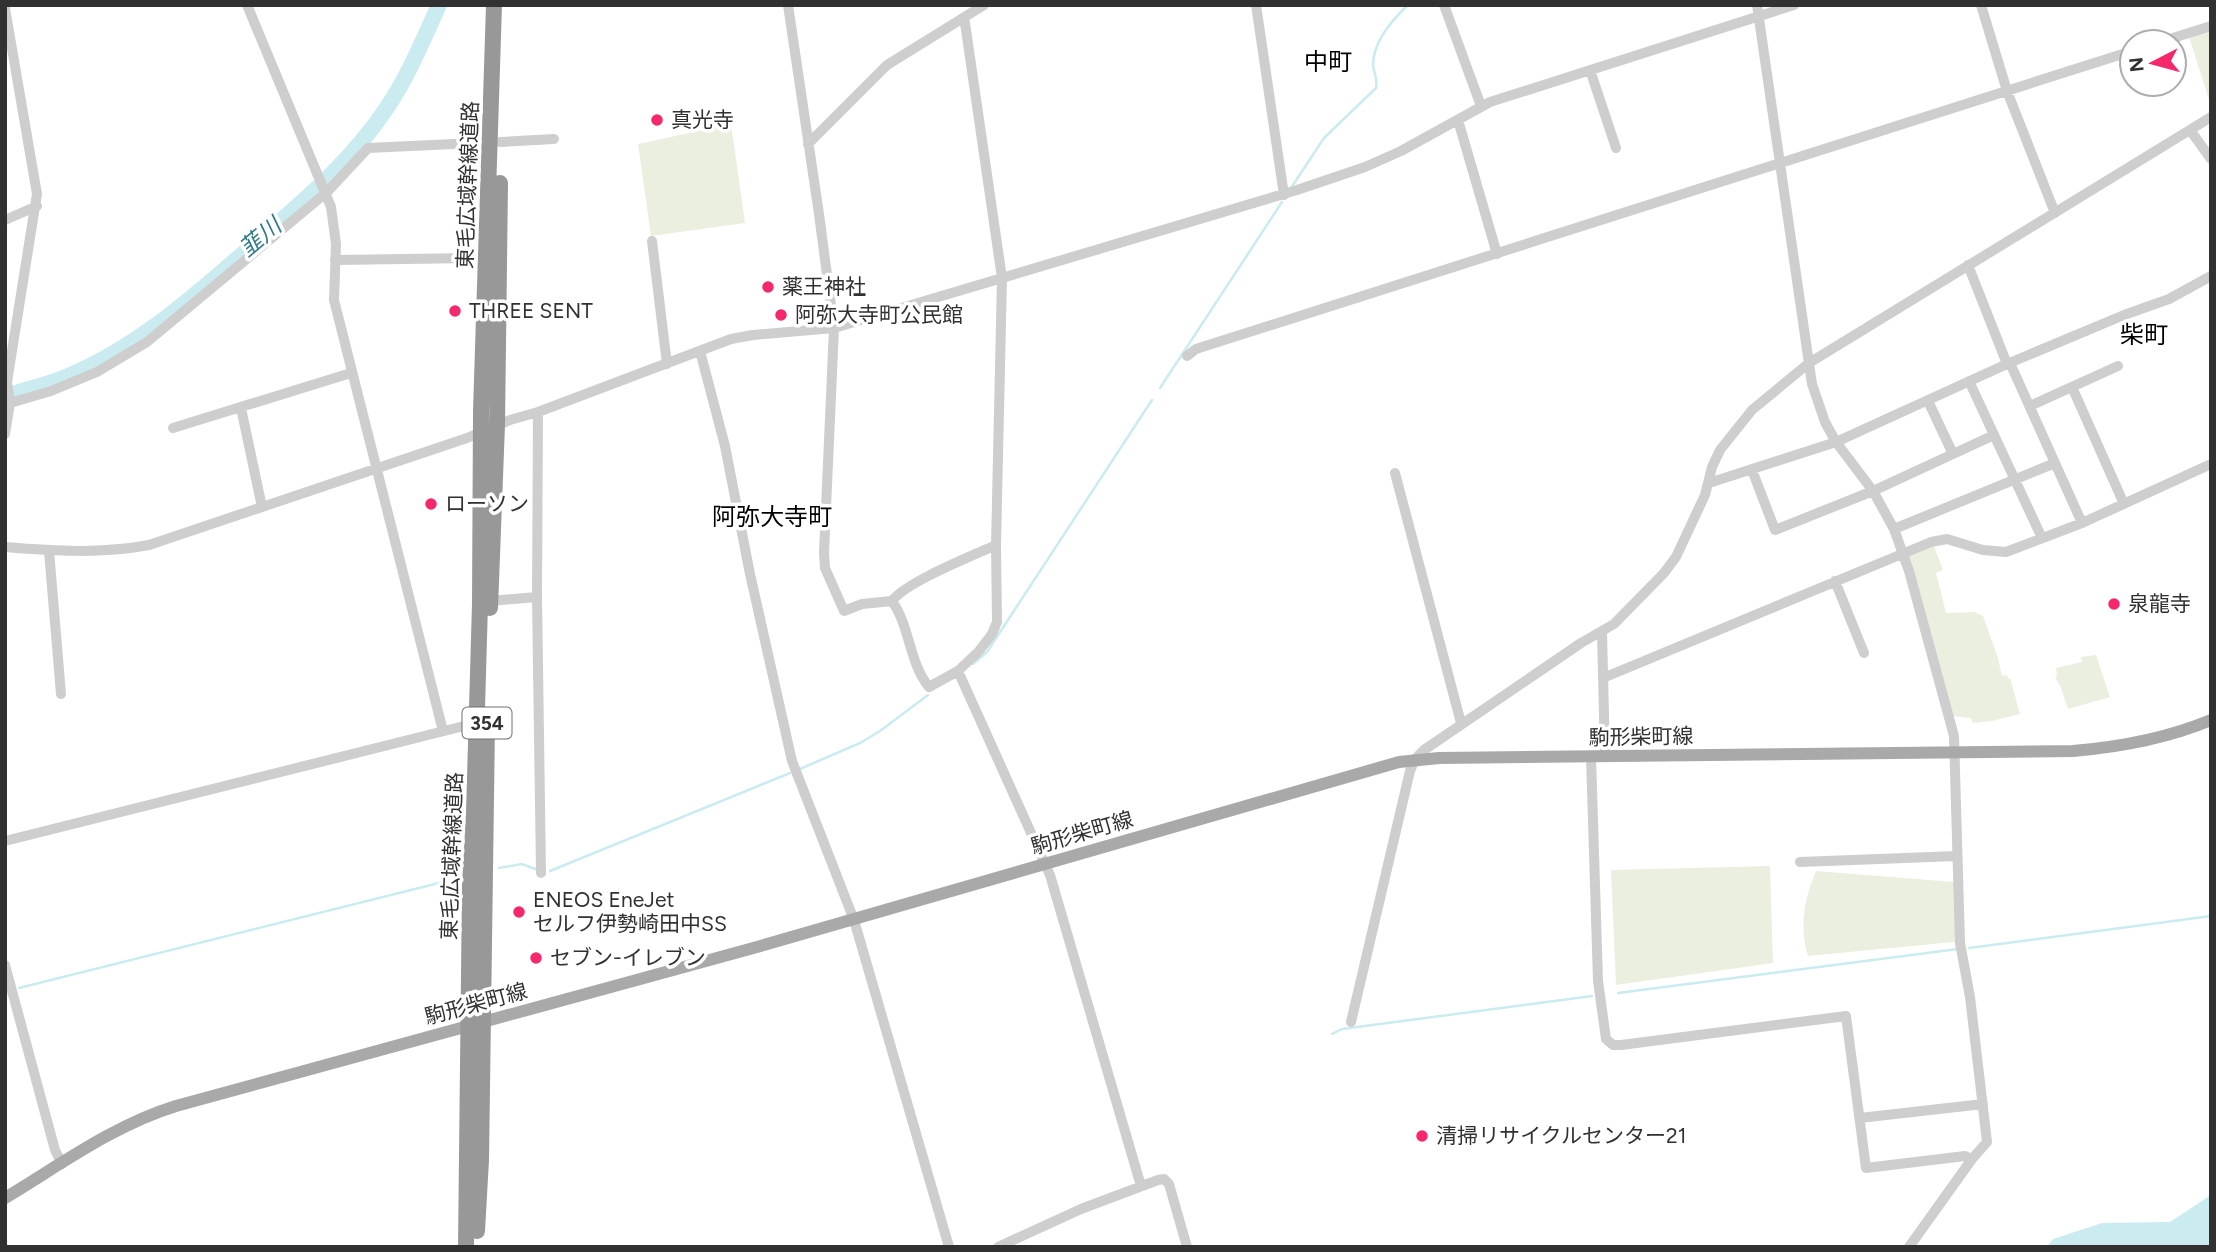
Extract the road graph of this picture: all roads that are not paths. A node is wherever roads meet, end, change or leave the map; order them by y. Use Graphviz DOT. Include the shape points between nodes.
graph roads {
  1 [pos="247,5"];
  2 [pos="494,5"];
  3 [pos="505,5"];
  4 [pos="788,5"];
  5 [pos="984,5"];
  6 [pos="1256,5"];
  7 [pos="1444,5"];
  8 [pos="1794,5"];
  9 [pos="1981,5"];
  10 [pos="5,8"];
  11 [pos="1758,11"];
  12 [pos="962,19"];
  13 [pos="2211,26"];
  14 [pos="2188,33"];
  15 [pos="2118,55"];
  16 [pos="1590,70"];
  17 [pos="2007,91"];
  18 [pos="1481,106"];
  19 [pos="2211,117"];
  20 [pos="1458,120"];
  21 [pos="2190,130"];
  22 [pos="554,139"];
  23 [pos="500,142"];
  24 [pos="475,143"];
  25 [pos="807,144"];
  26 [pos="1616,148"];
  27 [pos="2211,159"];
  28 [pos="1781,163"];
  29 [pos="324,186"];
  30 [pos="1284,195"];
  31 [pos="37,206"];
  32 [pos="2055,212"];
  33 [pos="5,220"];
  34 [pos="652,242"];
  35 [pos="1497,254"];
  36 [pos="472,258"];
  37 [pos="335,260"];
  38 [pos="1968,265"];
  39 [pos="2211,276"];
  40 [pos="1002,278"];
  41 [pos="834,328"];
  42 [pos="700,351"];
  43 [pos="1187,356"];
  44 [pos="1809,363"];
  45 [pos="2008,363"];
  46 [pos="667,364"];
  47 [pos="2118,366"];
  48 [pos="351,373"];
  49 [pos="6,382"];
  50 [pos="1969,382"];
  51 [pos="2072,387"];
  52 [pos="1928,401"];
  53 [pos="10,403"];
  54 [pos="2030,406"];
  55 [pos="241,408"];
  56 [pos="538,412"];
  57 [pos="497,425"];
  58 [pos="173,428"];
  59 [pos="480,432"];
  60 [pos="5,434"];
  61 [pos="1994,435"];
  62 [pos="1836,442"];
  63 [pos="1953,454"];
  64 [pos="2055,463"];
  65 [pos="2211,464"];
  66 [pos="377,468"];
  67 [pos="1752,470"];
  68 [pos="1395,473"];
  69 [pos="2015,480"];
  70 [pos="1709,483"];
  71 [pos="1873,491"];
  72 [pos="2124,504"];
  73 [pos="262,507"];
  74 [pos="2082,523"];
  75 [pos="1894,529"];
  76 [pos="2042,538"];
  77 [pos="996,545"];
  78 [pos="5,547"];
  79 [pos="49,551"];
  80 [pos="1903,553"];
  81 [pos="1835,581"];
  82 [pos="537,597"];
  83 [pos="490,601"];
  84 [pos="892,601"];
  85 [pos="1602,632"];
  86 [pos="1864,653"];
  87 [pos="958,671"];
  88 [pos="1603,677"];
  89 [pos="61,694"];
  90 [pos="2211,720"];
  91 [pos="476,723"];
  92 [pos="1461,723"];
  93 [pos="443,732"];
  94 [pos="1955,751"];
  95 [pos="1598,757"];
  96 [pos="1415,759"];
  97 [pos="5,841"];
  98 [pos="1957,856"];
  99 [pos="1800,862"];
  100 [pos="1045,864"];
  101 [pos="541,873"];
  102 [pos="854,919"];
  103 [pos="5,965"];
  104 [pos="1351,1022"];
  105 [pos="476,1023"];
  106 [pos="1983,1104"];
  107 [pos="1860,1118"];
  108 [pos="1972,1159"];
  109 [pos="62,1164"];
  110 [pos="1141,1186"];
  111 [pos="5,1198"];
  112 [pos="466,1247"];
  113 [pos="477,1247"];
  114 [pos="949,1247"];
  115 [pos="999,1247"];
  116 [pos="1187,1247"];
  117 [pos="1909,1247"];
  1 -- 29 [label="street"];
  2 -- 59 [label="highway, 東毛広域幹線道路 / 354"];
  3 -- 23 [label="highway, 東毛広域幹線道路 / 354"];
  4 -- 25 [label="street"];
  5 -- 12 [label="street"];
  6 -- 30 [label="street"];
  7 -- 18 [label="street"];
  8 -- 11 [label="street"];
  9 -- 17 [label="street"];
  10 -- 31 [label="street" via="37,184"];
  11 -- 16 [label="street"];
  11 -- 28 [label="street"];
  12 -- 25 [label="street" via="887,65"];
  12 -- 40 [label="street"];
  13 -- 14 [label="street"];
  15 -- 17 [label="street"];
  16 -- 18 [label="street"];
  16 -- 26 [label="street"];
  17 -- 28 [label="street"];
  17 -- 32 [label="street"];
  18 -- 20 [label="street"];
  19 -- 21 [label="street"];
  20 -- 30 [label="street" via="1365,167"];
  20 -- 35 [label="street"];
  21 -- 27 [label="street"];
  21 -- 32 [label="street"];
  22 -- 23 [label="street"];
  23 -- 57 [label="highway, 東毛広域幹線道路 / 354"];
  24 -- 29 [label="street" via="373,146"];
  25 -- 41 [label="street"];
  28 -- 35 [label="street"];
  28 -- 44 [label="street"];
  29 -- 37 [label="street" via="334,217"];
  29 -- 53 [label="street" via="130,354 66,386"];
  30 -- 40 [label="street"];
  31 -- 33 [label="street"];
  31 -- 49 [label="street"];
  32 -- 38 [label="street"];
  34 -- 46 [label="street"];
  35 -- 43 [label="street" via="1196,349"];
  36 -- 37 [label="street"];
  37 -- 48 [label="street" via="334,300"];
  38 -- 44 [label="street"];
  38 -- 45 [label="street"];
  39 -- 45 [label="street" via="2169,299"];
  40 -- 41 [label="street"];
  40 -- 77 [label="street"];
  41 -- 42 [label="street" via="753,335"];
  41 -- 84 [label="street" via="825,568 845,611"];
  42 -- 46 [label="street"];
  42 -- 102 [label="street" via="725,446 792,761"];
  44 -- 62 [label="street" via="1812,384"];
  44 -- 70 [label="street" via="1745,418 1714,460"];
  45 -- 50 [label="street"];
  45 -- 54 [label="street"];
  46 -- 56 [label="street"];
  47 -- 51 [label="street"];
  48 -- 55 [label="street"];
  48 -- 66 [label="street"];
  49 -- 53 [label="street"];
  50 -- 52 [label="street"];
  50 -- 61 [label="street"];
  51 -- 54 [label="street"];
  51 -- 72 [label="street"];
  52 -- 62 [label="street"];
  52 -- 63 [label="street"];
  53 -- 60 [label="street"];
  54 -- 64 [label="street"];
  55 -- 58 [label="street"];
  55 -- 73 [label="street"];
  56 -- 57 [label="street"];
  56 -- 82 [label="street"];
  57 -- 59 [label="street"];
  57 -- 83 [label="highway, 東毛広域幹線道路 / 354"];
  59 -- 66 [label="street"];
  59 -- 91 [label="highway, 東毛広域幹線道路 / 354"];
  61 -- 63 [label="street"];
  61 -- 69 [label="street"];
  62 -- 67 [label="street"];
  62 -- 71 [label="street"];
  63 -- 71 [label="street"];
  64 -- 69 [label="street"];
  64 -- 74 [label="street"];
  65 -- 72 [label="street"];
  66 -- 73 [label="street"];
  66 -- 93 [label="street"];
  67 -- 70 [label="street"];
  67 -- 71 [label="street" via="1774,530"];
  68 -- 92 [label="street"];
  69 -- 75 [label="street"];
  69 -- 76 [label="street"];
  70 -- 85 [label="street" via="1670,566"];
  71 -- 75 [label="street"];
  72 -- 74 [label="street"];
  73 -- 79 [label="street" via="149,545 110,551"];
  74 -- 76 [label="street"];
  75 -- 80 [label="street"];
  76 -- 80 [label="street" via="2000,552 1943,539"];
  77 -- 84 [label="street" via="914,584"];
  77 -- 87 [label="street" via="997,622 979,651"];
  78 -- 79 [label="street"];
  79 -- 89 [label="street"];
  80 -- 81 [label="street"];
  80 -- 94 [label="street"];
  81 -- 86 [label="street"];
  81 -- 88 [label="street"];
  82 -- 83 [label="street"];
  82 -- 101 [label="street"];
  83 -- 105 [label="highway, 東毛広域幹線道路 / 354"];
  84 -- 87 [label="street" via="929,687"];
  85 -- 88 [label="street"];
  85 -- 92 [label="street"];
  87 -- 100 [label="street"];
  88 -- 95 [label="street"];
  90 -- 94 [label="main road, 駒形柴町線" via="2112,747"];
  91 -- 93 [label="street"];
  91 -- 105 [label="highway, 東毛広域幹線道路 / 354" via="470,885"];
  92 -- 96 [label="street"];
  93 -- 97 [label="street"];
  94 -- 95 [label="main road, 駒形柴町線"];
  94 -- 98 [label="street"];
  95 -- 96 [label="main road, 駒形柴町線"];
  95 -- 107 [label="street" via="1598,981 1605,1035 1611,1044 1846,1016"];
  96 -- 100 [label="main road, 駒形柴町線"];
  96 -- 104 [label="street"];
  98 -- 99 [label="street"];
  98 -- 106 [label="street" via="1960,943"];
  100 -- 102 [label="main road, 駒形柴町線"];
  100 -- 110 [label="street"];
  102 -- 105 [label="main road, 駒形柴町線"];
  102 -- 114 [label="street"];
  103 -- 109 [label="street"];
  105 -- 109 [label="main road, 駒形柴町線" via="158,1112"];
  105 -- 112 [label="highway, 東毛広域幹線道路 / 354"];
  105 -- 113 [label="highway, 東毛広域幹線道路 / 354"];
  106 -- 107 [label="street"];
  106 -- 108 [label="street" via="1987,1142"];
  107 -- 108 [label="street" via="1866,1168 1965,1156"];
  108 -- 117 [label="street"];
  109 -- 111 [label="main road, 駒形柴町線"];
  110 -- 115 [label="street"];
  110 -- 116 [label="street" via="1164,1179 1169,1184"];
}
